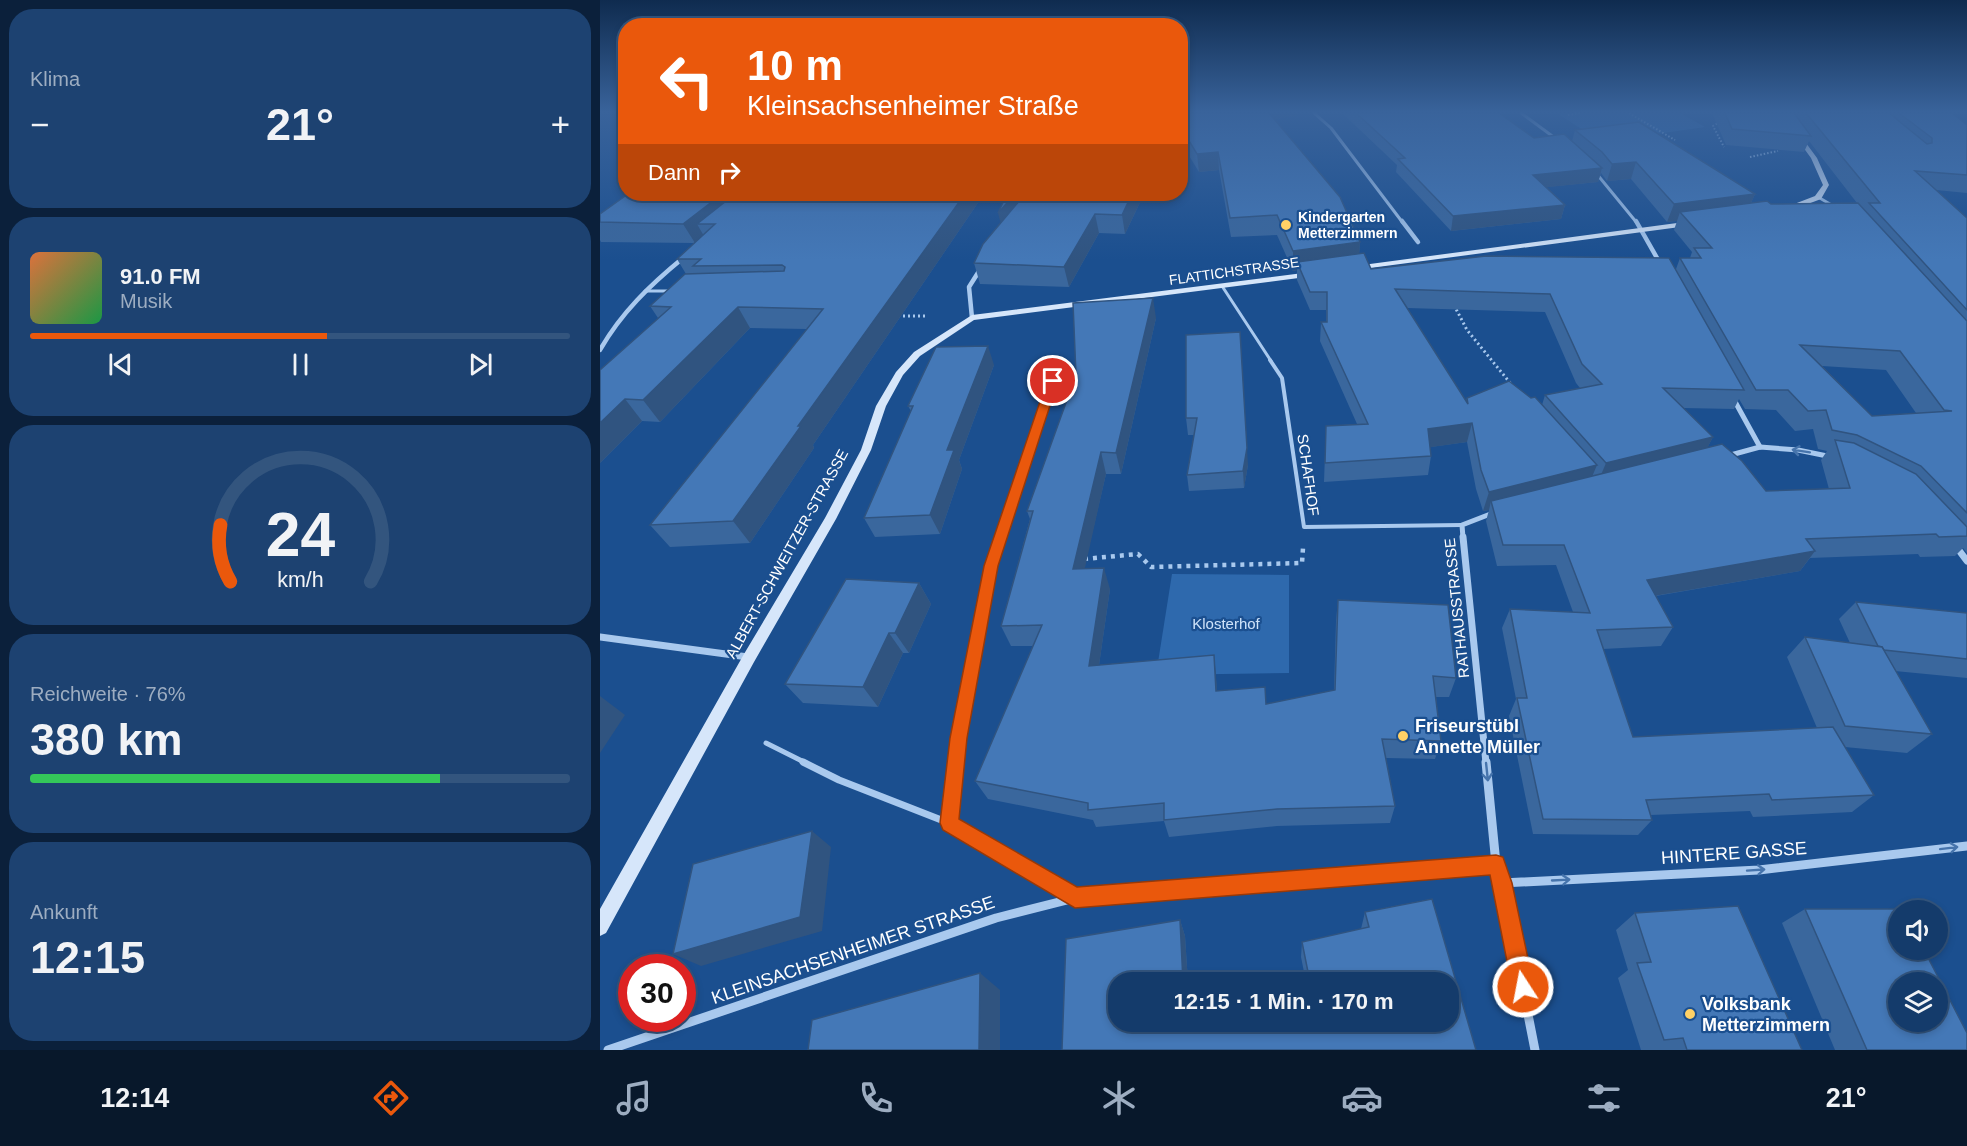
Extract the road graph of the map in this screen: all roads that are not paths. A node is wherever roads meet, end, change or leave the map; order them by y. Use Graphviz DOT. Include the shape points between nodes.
graph roads {
  1 [pos="1357,162"];
  2 [pos="1816,162"];
  3 [pos="1594,171"];
  4 [pos="1818,197"];
  5 [pos="1837,208"];
  6 [pos="1785,210"];
  7 [pos="1698,222"];
  8 [pos="1642,229"];
  9 [pos="1418,242"];
  10 [pos="689,254"];
  11 [pos="984,263"];
  12 [pos="1341,270"];
  13 [pos="1664,270"];
  14 [pos="1318,273"];
  15 [pos="1222,286"];
  16 [pos="643,291"];
  17 [pos="678,291"];
  18 [pos="972,318"];
  19 [pos="600,350"];
  20 [pos="1053,381"];
  21 [pos="1732,395"];
  22 [pos="1760,447"];
  23 [pos="1721,457"];
  24 [pos="1841,459"];
  25 [pos="1502,511"];
  26 [pos="1462,525"];
  27 [pos="1946,536"];
  28 [pos="1967,561"];
  29 [pos="600,637"];
  30 [pos="749,658"];
  31 [pos="766,743"];
  32 [pos="949,823"];
  33 [pos="1967,846"];
  34 [pos="1496,864"];
  35 [pos="1502,883"];
  36 [pos="1075,898"];
  37 [pos="600,927"];
  38 [pos="608,1050"];
  39 [pos="1535,1050"];
  1 -- 9 [label="street"];
  2 -- 4 [label="main road" via="1826,184"];
  3 -- 8 [label="street"];
  4 -- 5 [label="street"];
  4 -- 6 [label="main road"];
  7 -- 8 [label="main road"];
  8 -- 12 [label="main road"];
  8 -- 13 [label="street"];
  10 -- 16 [label="street"];
  11 -- 18 [label="street" via="969,287"];
  14 -- 15 [label="main road, FLATTICHSTRASSE"];
  15 -- 18 [label="main road, FLATTICHSTRASSE"];
  15 -- 26 [label="lane, SCHAFHOF" via="1282,378 1304,527"];
  16 -- 17 [label="lane"];
  16 -- 19 [label="street" via="611,329"];
  18 -- 30 [label="main road, ALBERT-SCHWEITZER-STRASSE" via="917,354 899,374 881,406 866,450"];
  20 -- 32 [label="lane" via="991,566 958,738"];
  21 -- 22 [label="street"];
  22 -- 23 [label="street"];
  24 -- 22 [label="street, one-way"];
  25 -- 26 [label="street, RATHAUSSTRASSE"];
  26 -- 34 [label="street, RATHAUSSTRASSE, one-way"];
  27 -- 28 [label="street"];
  29 -- 30 [label="street"];
  30 -- 37 [label="main road, ALBERT-SCHWEITZER-STRASSE"];
  31 -- 32 [label="lane" via="838,780"];
  32 -- 36 [label="lane"];
  35 -- 33 [label="street, HINTERE GASSE, one-way" via="1759,870"];
  34 -- 35 [label="street, RATHAUSSTRASSE"];
  34 -- 36 [label="street, KLEINSACHSENHEIMER STRASSE"];
  35 -- 39 [label="street, RATHAUSSTRASSE"];
  36 -- 38 [label="street, KLEINSACHSENHEIMER STRASSE" via="996,918"];
}
